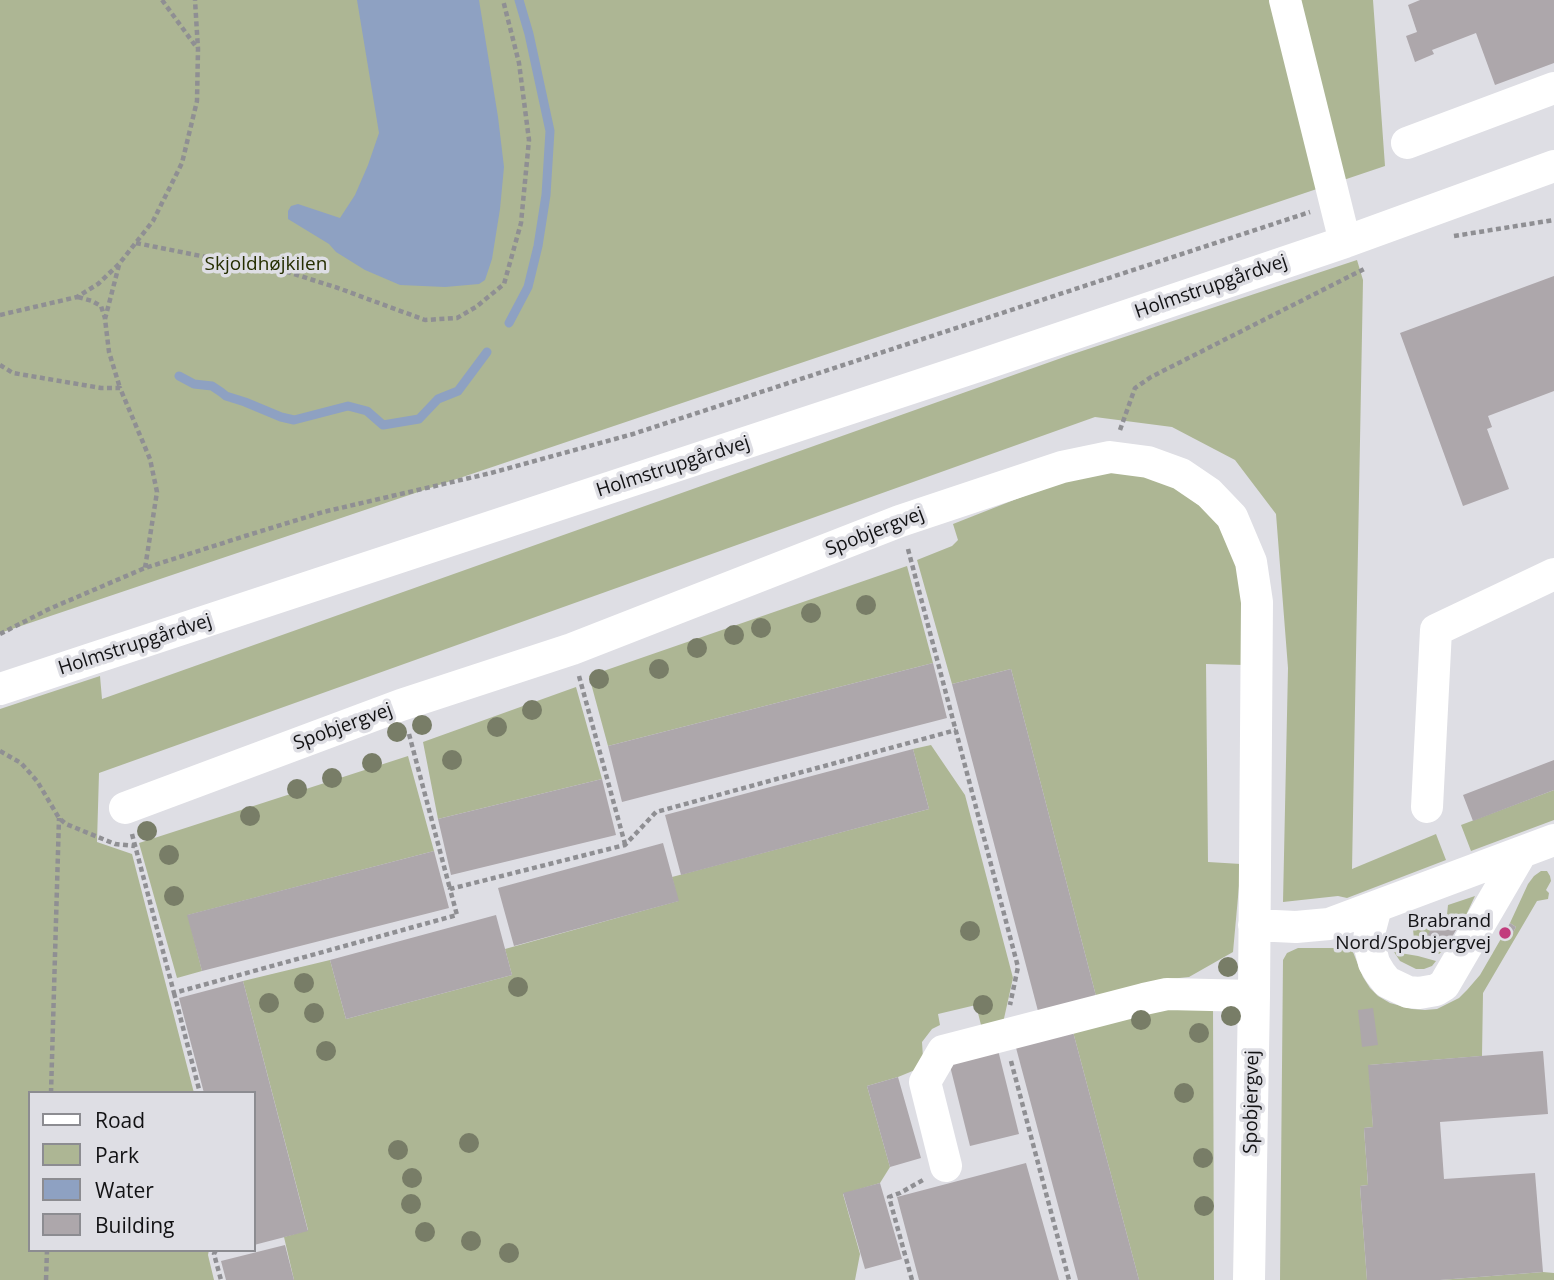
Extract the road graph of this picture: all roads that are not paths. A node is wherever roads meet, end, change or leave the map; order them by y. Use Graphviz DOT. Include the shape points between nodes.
graph roads {
  1 [pos="1286,0"];
  2 [pos="1554,88"];
  3 [pos="1407,144"];
  4 [pos="1554,166"];
  5 [pos="1345,242"];
  6 [pos="1554,575"];
  7 [pos="0,689"];
  8 [pos="1427,807"];
  9 [pos="125,808"];
  10 [pos="1554,840"];
  11 [pos="1521,853"];
  12 [pos="1376,906"];
  13 [pos="1254,925"];
  14 [pos="1254,996"];
  15 [pos="946,1166"];
  16 [pos="1249,1280"];
  1 -- 5 [label="street"];
  2 -- 3 [label="street"];
  4 -- 5 [label="street, Holmstrupgårdvej"];
  5 -- 7 [label="street, Holmstrupgårdvej"];
  6 -- 8 [label="street" via="1436,629"];
  9 -- 13 [label="street, Spobjergvej" via="401,705 572,649 900,521 1062,467 1110,457 1148,462 1181,474 1209,493 1232,517 1251,562 1257,602"];
  10 -- 11 [label="street"];
  11 -- 12 [label="street"];
  11 -- 12 [label="street" via="1444,985 1436,990 1408,992 1387,982 1380,973 1369,943"];
  12 -- 13 [label="street" via="1329,924"];
  13 -- 14 [label="street, Spobjergvej"];
  14 -- 15 [label="street" via="1167,994 943,1051 925,1082"];
  14 -- 16 [label="street, Spobjergvej"];
}
